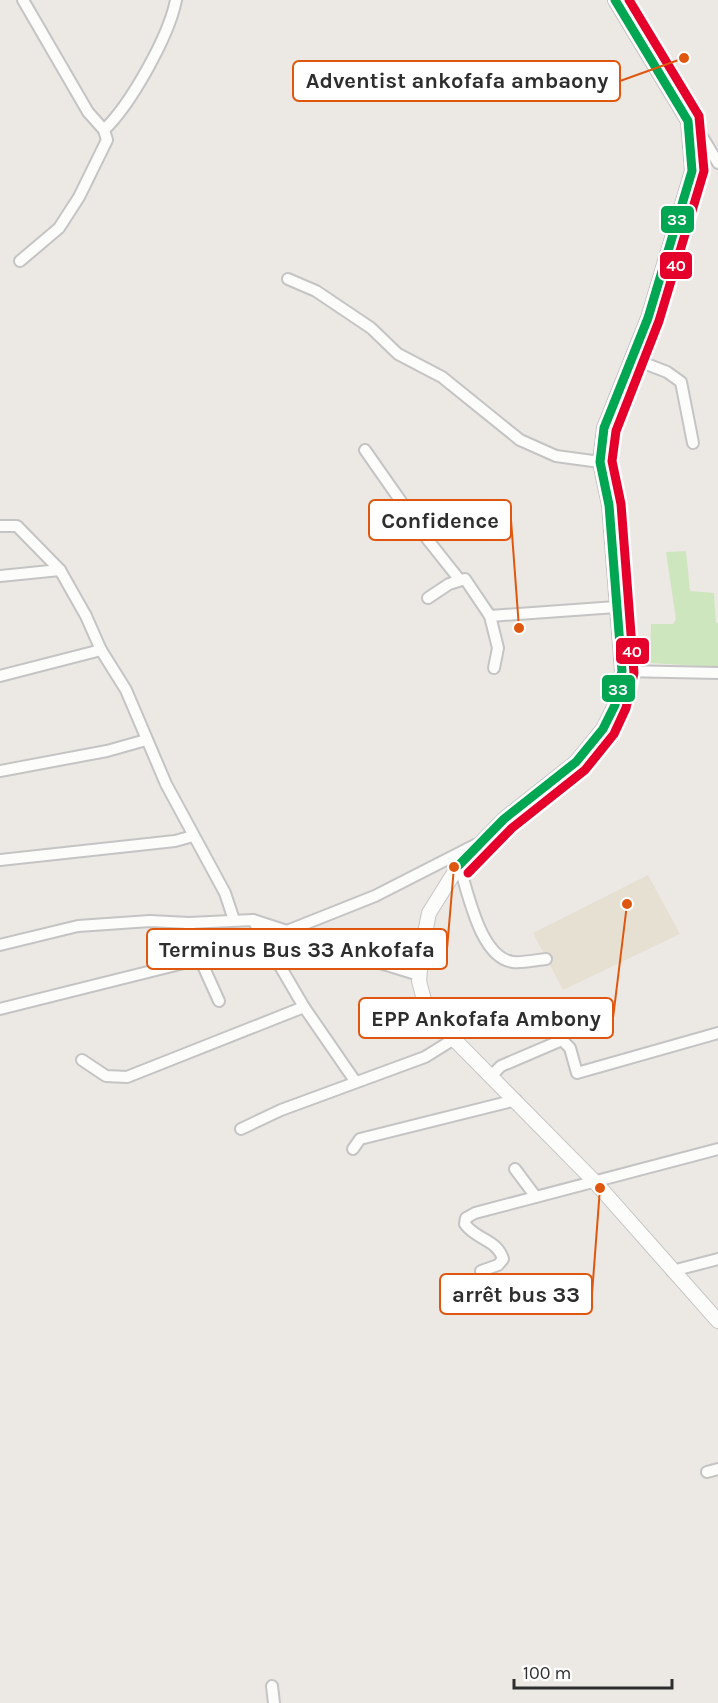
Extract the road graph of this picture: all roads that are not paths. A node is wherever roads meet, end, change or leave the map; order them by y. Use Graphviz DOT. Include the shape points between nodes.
graph roads {
  1 [pos="23,0"];
  2 [pos="176,0"];
  3 [pos="615,0"];
  4 [pos="104,129"];
  5 [pos="690,129"];
  6 [pos="718,163"];
  7 [pos="20,261"];
  8 [pos="288,279"];
  9 [pos="631,358"];
  10 [pos="693,442"];
  11 [pos="364,450"];
  12 [pos="600,462"];
  13 [pos="0,526"];
  14 [pos="60,570"];
  15 [pos="0,576"];
  16 [pos="459,579"];
  17 [pos="429,598"];
  18 [pos="616,607"];
  19 [pos="490,616"];
  20 [pos="101,650"];
  21 [pos="494,668"];
  22 [pos="622,671"];
  23 [pos="718,673"];
  24 [pos="0,676"];
  25 [pos="146,740"];
  26 [pos="0,771"];
  27 [pos="193,836"];
  28 [pos="482,842"];
  29 [pos="0,860"];
  30 [pos="459,865"];
  31 [pos="234,920"];
  32 [pos="253,920"];
  33 [pos="189,924"];
  34 [pos="287,931"];
  35 [pos="0,945"];
  36 [pos="546,959"];
  37 [pos="192,961"];
  38 [pos="419,975"];
  39 [pos="219,1001"];
  40 [pos="304,1007"];
  41 [pos="0,1009"];
  42 [pos="718,1033"];
  43 [pos="454,1040"];
  44 [pos="82,1060"];
  45 [pos="491,1076"];
  46 [pos="355,1081"];
  47 [pos="516,1100"];
  48 [pos="241,1129"];
  49 [pos="353,1149"];
  50 [pos="718,1149"];
  51 [pos="515,1169"];
  52 [pos="595,1182"];
  53 [pos="536,1197"];
  54 [pos="718,1259"];
  55 [pos="481,1270"];
  56 [pos="672,1271"];
  57 [pos="718,1321"];
  58 [pos="718,1469"];
  59 [pos="707,1472"];
  60 [pos="272,1686"];
  61 [pos="274,1703"];
  1 -- 4 [label="street" via="88,112"];
  2 -- 4 [label="street" via="173,16 146,69 120,114"];
  3 -- 5 [label="street"];
  4 -- 7 [label="street" via="107,140 99,160 59,228"];
  5 -- 6 [label="street" via="703,138"];
  5 -- 9 [label="street" via="692,171 686,197 648,318"];
  8 -- 12 [label="street" via="316,291 371,328 398,354 442,377 520,440 556,456"];
  9 -- 10 [label="street" via="681,382"];
  9 -- 12 [label="street" via="604,428"];
  11 -- 16 [label="street"];
  12 -- 18 [label="street" via="609,505"];
  13 -- 14 [label="street" via="17,526"];
  14 -- 15 [label="street"];
  14 -- 20 [label="street"];
  16 -- 17 [label="street"];
  16 -- 19 [label="street" via="465,579"];
  18 -- 19 [label="street"];
  18 -- 22 [label="street"];
  19 -- 21 [label="street" via="498,648"];
  20 -- 24 [label="street"];
  20 -- 25 [label="street" via="126,690"];
  22 -- 23 [label="street"];
  22 -- 28 [label="street" via="615,705 603,729 576,762 504,819"];
  25 -- 26 [label="street"];
  25 -- 27 [label="street"];
  27 -- 29 [label="street"];
  27 -- 31 [label="street" via="225,893"];
  28 -- 30 [label="street"];
  28 -- 34 [label="street" via="375,896"];
  30 -- 36 [label="street" via="487,945 497,956 512,962"];
  30 -- 38 [label="street" via="429,913"];
  31 -- 32 [label="street"];
  31 -- 33 [label="street"];
  32 -- 34 [label="street"];
  32 -- 40 [label="street"];
  33 -- 35 [label="street" via="150,921 78,926"];
  33 -- 37 [label="street"];
  34 -- 38 [label="street"];
  37 -- 39 [label="street" via="200,959"];
  37 -- 41 [label="street"];
  38 -- 43 [label="street" via="424,1000"];
  40 -- 44 [label="street" via="127,1077 106,1076"];
  40 -- 46 [label="street"];
  42 -- 45 [label="street" via="577,1073 570,1048 562,1040 501,1066"];
  43 -- 45 [label="street"];
  43 -- 46 [label="street" via="425,1057"];
  45 -- 47 [label="street"];
  46 -- 48 [label="street"];
  47 -- 49 [label="street" via="360,1138"];
  47 -- 52 [label="street"];
  50 -- 52 [label="street"];
  51 -- 53 [label="street"];
  52 -- 53 [label="street"];
  52 -- 56 [label="street"];
  53 -- 55 [label="street" via="466,1218 469,1230 498,1246 503,1259 498,1265"];
  54 -- 56 [label="street"];
  56 -- 57 [label="street"];
  58 -- 59 [label="street"];
  60 -- 61 [label="street"];
}
